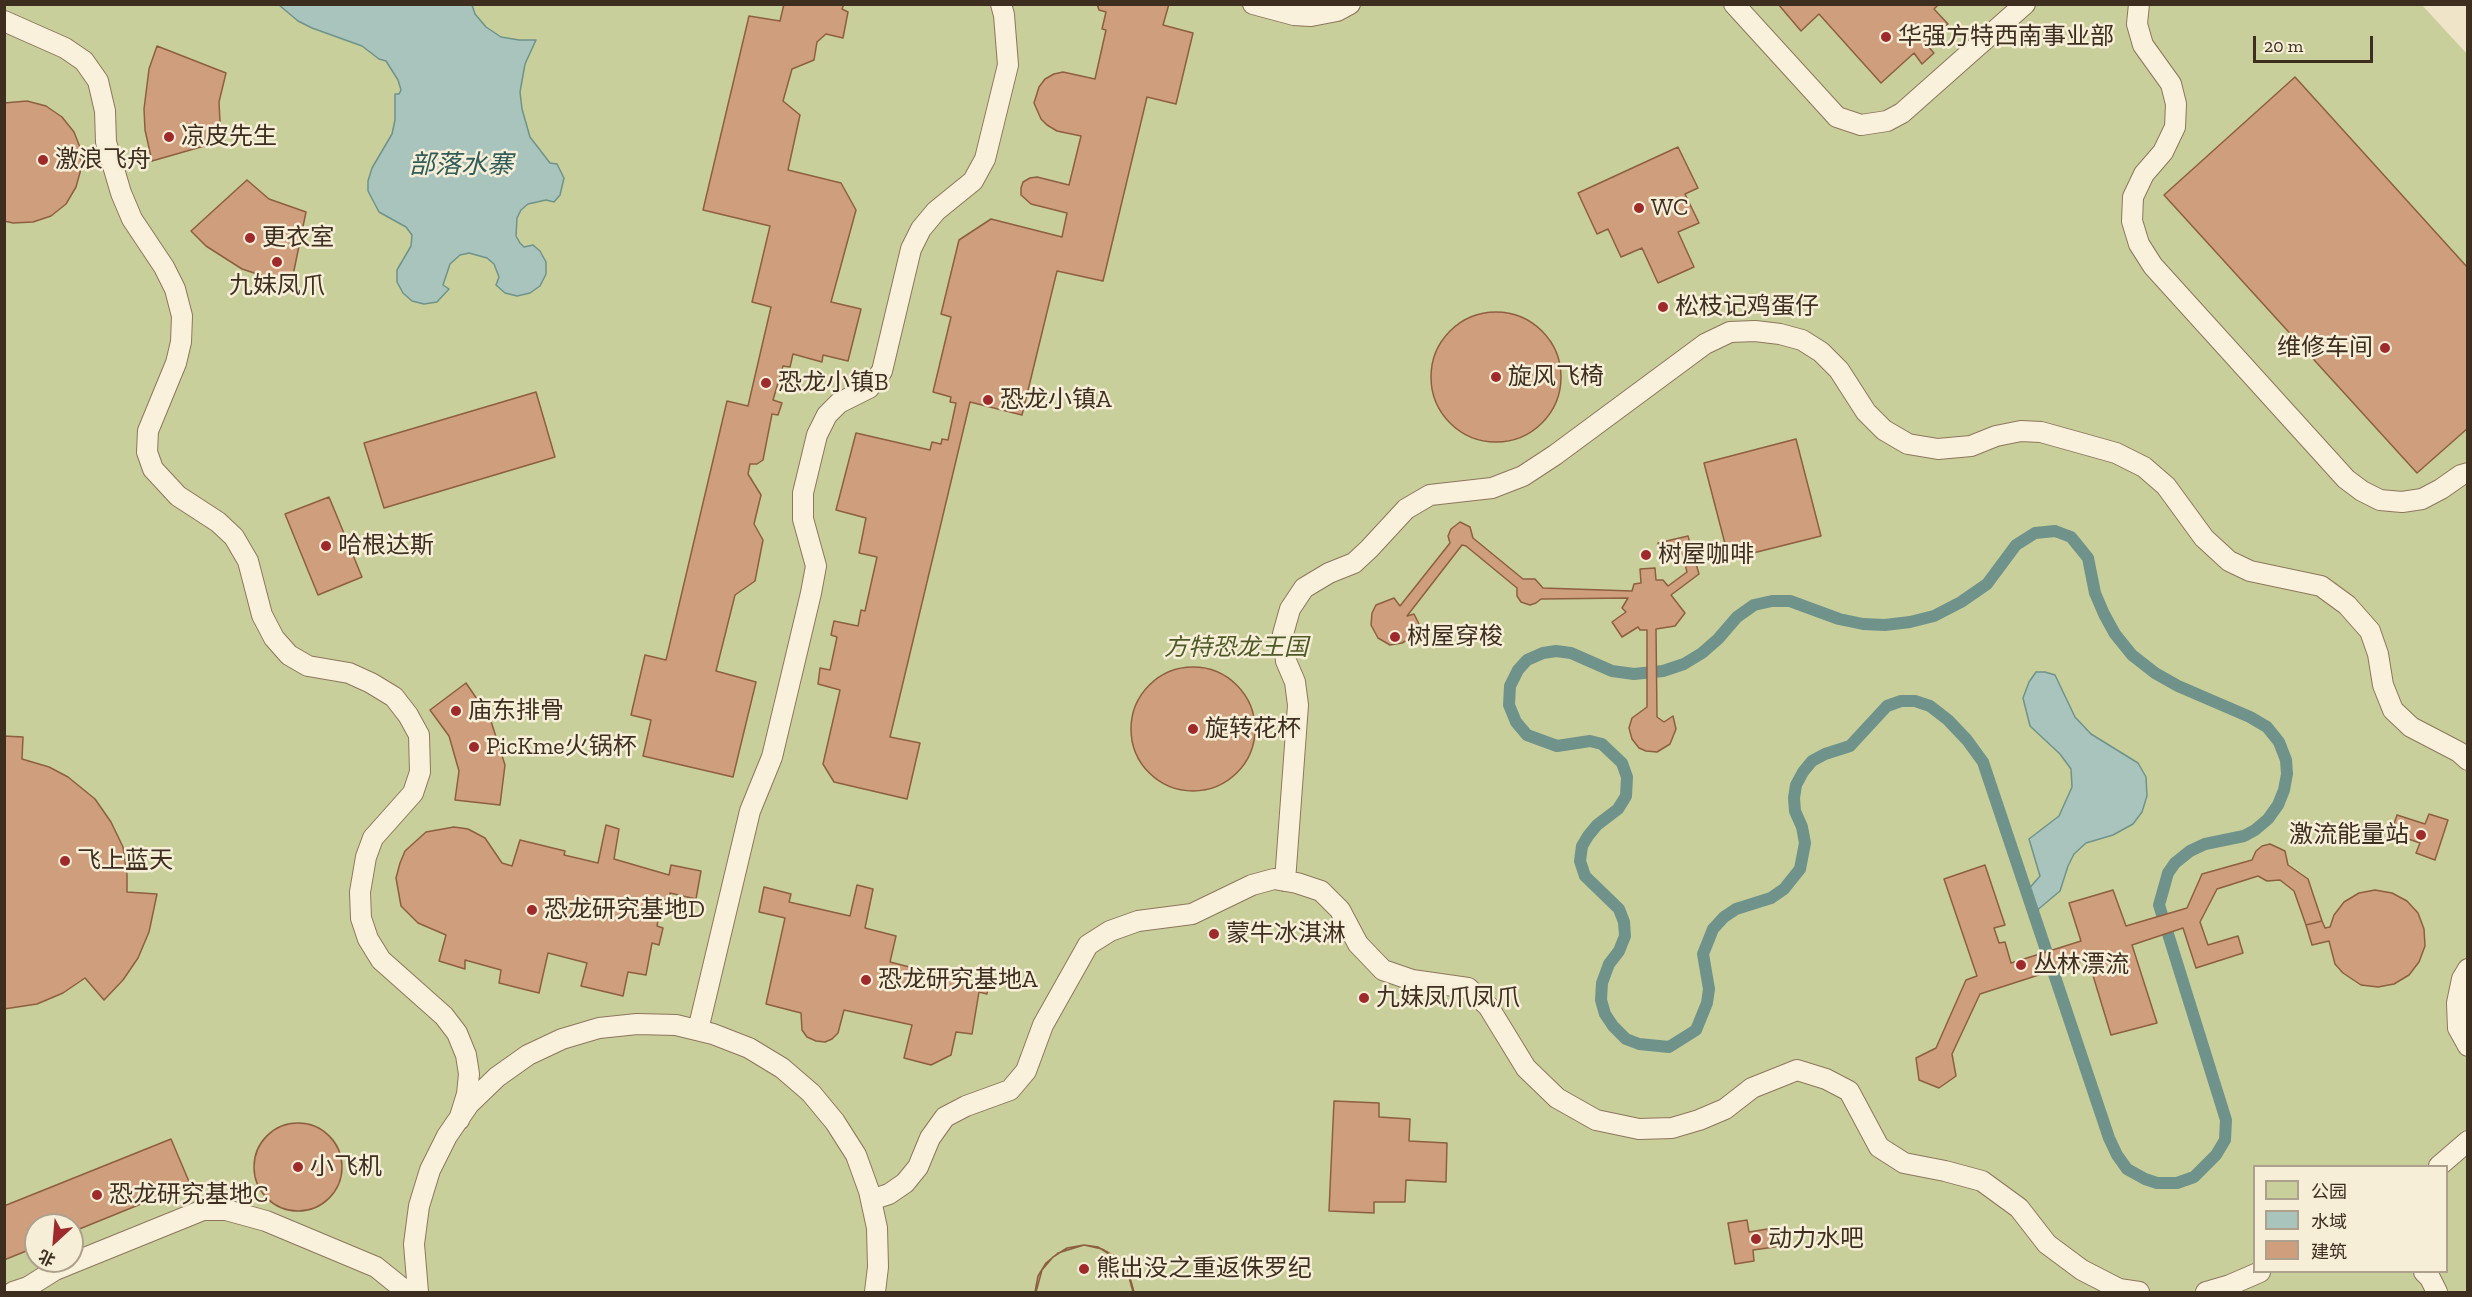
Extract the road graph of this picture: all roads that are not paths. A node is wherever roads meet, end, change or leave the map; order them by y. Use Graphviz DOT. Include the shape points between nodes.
graph roads {
  1 [pos="1001,4"];
  2 [pos="1253,4"];
  3 [pos="1350,4"];
  4 [pos="1734,4"];
  5 [pos="2025,4"];
  6 [pos="2139,4"];
  7 [pos="4,21"];
  8 [pos="2468,473"];
  9 [pos="2468,760"];
  10 [pos="1285,880"];
  11 [pos="2468,969"];
  12 [pos="698,1030"];
  13 [pos="2468,1047"];
  14 [pos="459,1120"];
  15 [pos="2468,1141"];
  16 [pos="2441,1165"];
  17 [pos="871,1200"];
  18 [pos="2258,1273"];
  19 [pos="2425,1273"];
  20 [pos="13,1293"];
  21 [pos="407,1293"];
  22 [pos="418,1293"];
  23 [pos="875,1293"];
  24 [pos="2139,1293"];
  25 [pos="2206,1293"];
  26 [pos="2437,1293"];
  1 -- 12 [label="lane" via="1008,65 985,159 973,181 936,211 921,229 911,249 882,371 869,388 838,403 817,435 803,494 803,519 816,566 812,593 772,757 750,811"];
  2 -- 3 [label="lane" via="1311,16"];
  4 -- 5 [label="lane" via="1837,117 1861,125 1887,121 1902,113"];
  6 -- 8 [label="lane" via="2137,24 2143,45 2171,84 2176,104 2175,128 2133,197 2132,221 2139,244 2154,266 2362,491 2380,500 2422,499"];
  7 -- 14 [label="lane" via="65,48 84,61 98,81 105,111 106,142 121,192 132,219 175,289 182,316 181,342 148,430 147,452 153,469 178,496 234,537 248,561 262,615 289,655 308,666 349,673 371,682 394,697 419,735 420,772 413,793 373,838 366,857 360,892 361,918 381,960 444,1016 457,1033 469,1074"];
  9 -- 10 [label="lane" via="2411,727 2393,710 2370,631 2347,604 2321,586 2250,571 2229,561 2204,538 2166,486 2144,467 2116,453 2041,432 2021,431 1971,446 1938,449 1908,444 1884,430 1866,412 1839,370 1802,340 1755,330 1730,332 1705,344 1523,476 1492,488 1430,495 1406,509 1354,562 1305,588 1290,609 1283,634 1298,705"];
  10 -- 17 [label="lane" via="1252,885 1192,914 1138,921 1110,931 1088,945 1042,1025 1026,1071 1010,1090 945,1117 905,1183"];
  10 -- 24 [label="lane" via="1321,891 1340,910 1358,944 1383,970 1412,980 1468,988 1488,1006 1526,1068 1557,1098 1596,1120 1639,1129 1672,1128 1725,1108 1752,1088 1797,1070 1826,1079 1849,1091 1879,1148 1904,1163 1982,1181 2019,1208 2048,1244 2082,1270 2119,1289"];
  11 -- 13 [label="lane" via="2457,1003 2458,1028"];
  12 -- 14 [label="lane" via="637,1024 599,1028 562,1039 528,1055 497,1077"];
  12 -- 17 [label="lane" via="749,1048 782,1068 811,1093 836,1122 856,1155"];
  14 -- 22 [label="lane" via="430,1170 419,1206 414,1244"];
  15 -- 16 [label="lane"];
  17 -- 23 [label="lane" via="878,1238"];
  18 -- 25 [label="lane"];
  19 -- 26 [label="lane"];
  20 -- 21 [label="lane" via="55,1270 203,1210 226,1210 266,1221 376,1267"];
}
